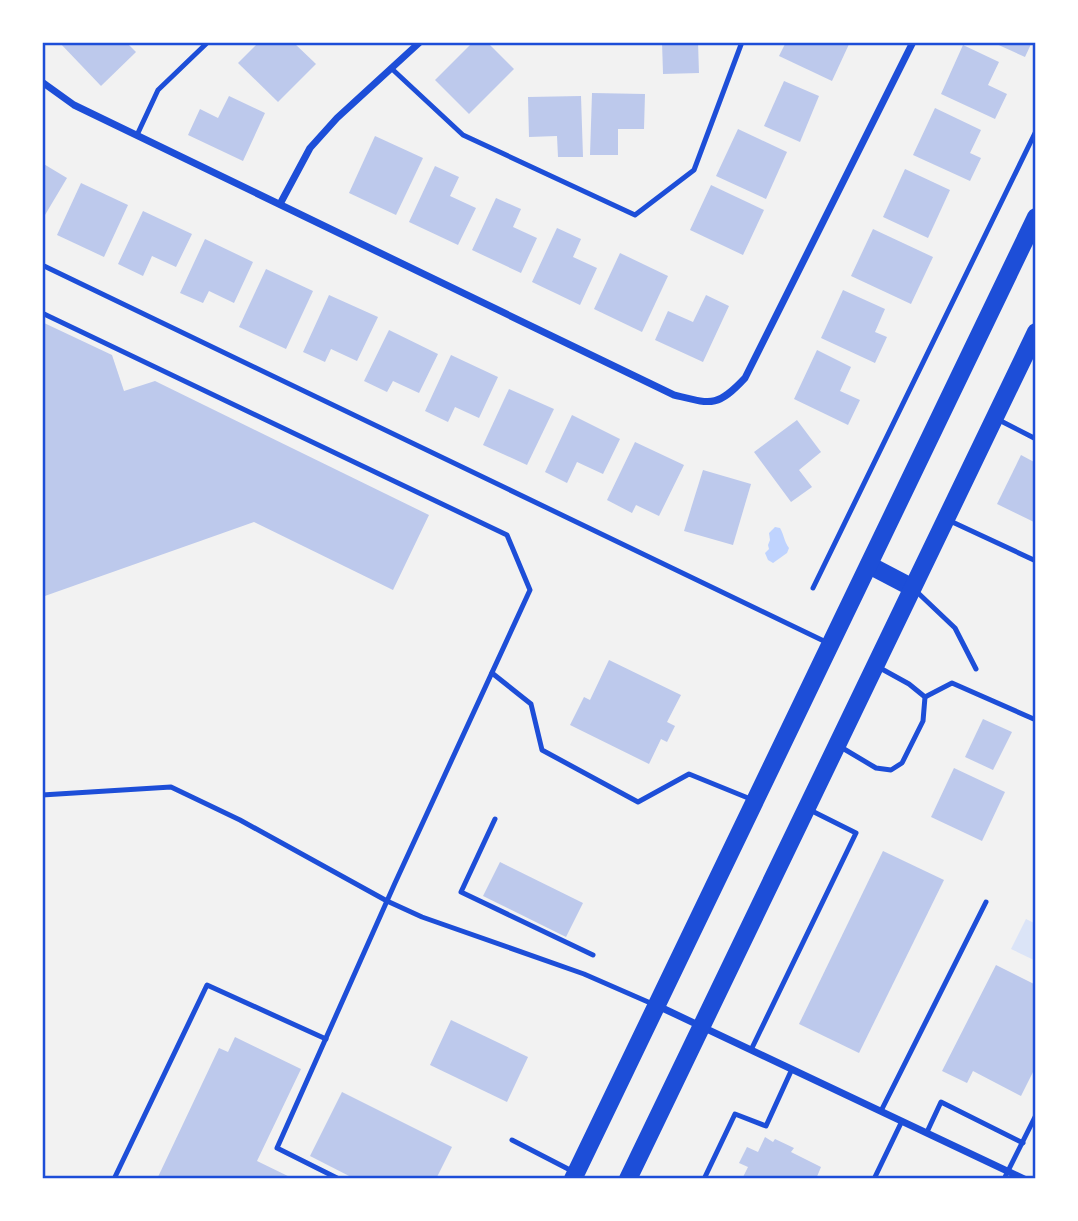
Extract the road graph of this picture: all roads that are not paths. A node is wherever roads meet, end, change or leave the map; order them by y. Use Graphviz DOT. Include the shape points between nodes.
graph roads {
  1 [pos="208,42"];
  2 [pos="420,42"];
  3 [pos="743,42"];
  4 [pos="913,42"];
  5 [pos="391,68"];
  6 [pos="42,82"];
  7 [pos="1036,131"];
  8 [pos="136,135"];
  9 [pos="280,204"];
  10 [pos="1036,217"];
  11 [pos="42,264"];
  12 [pos="42,313"];
  13 [pos="1036,332"];
  14 [pos="994,417"];
  15 [pos="1036,439"];
  16 [pos="945,518"];
  17 [pos="1036,561"];
  18 [pos="869,565"];
  19 [pos="911,587"];
  20 [pos="813,588"];
  21 [pos="831,645"];
  22 [pos="874,665"];
  23 [pos="976,669"];
  24 [pos="492,673"];
  25 [pos="925,697"];
  26 [pos="1036,720"];
  27 [pos="836,744"];
  28 [pos="42,795"];
  29 [pos="756,801"];
  30 [pos="806,808"];
  31 [pos="495,819"];
  32 [pos="387,901"];
  33 [pos="986,902"];
  34 [pos="593,955"];
  35 [pos="658,1006"];
  36 [pos="702,1027"];
  37 [pos="326,1039"];
  38 [pos="751,1050"];
  39 [pos="792,1069"];
  40 [pos="881,1111"];
  41 [pos="1036,1115"];
  42 [pos="902,1121"];
  43 [pos="926,1132"];
  44 [pos="512,1140"];
  45 [pos="1023,1143"];
  46 [pos="1010,1171"];
  47 [pos="574,1176"];
  48 [pos="114,1179"];
  49 [pos="339,1179"];
  50 [pos="628,1179"];
  51 [pos="704,1179"];
  52 [pos="874,1179"];
  53 [pos="1004,1179"];
  54 [pos="1024,1179"];
  1 -- 8 [label="lane" via="158,90"];
  2 -- 5 [label="street"];
  3 -- 5 [label="lane" via="694,170 635,215 463,135"];
  4 -- 9 [label="street" via="745,378 727,398 704,402 674,395"];
  5 -- 9 [label="street" via="310,148"];
  6 -- 8 [label="street" via="74,105"];
  7 -- 20 [label="lane"];
  8 -- 9 [label="street"];
  10 -- 18 [label="main road"];
  11 -- 21 [label="lane"];
  12 -- 24 [label="lane" via="507,535 530,590"];
  13 -- 14 [label="main road"];
  14 -- 15 [label="lane"];
  14 -- 16 [label="main road"];
  16 -- 17 [label="lane"];
  16 -- 19 [label="main road"];
  18 -- 19 [label="main road"];
  18 -- 21 [label="main road"];
  19 -- 22 [label="main road"];
  19 -- 23 [label="lane" via="955,628"];
  21 -- 29 [label="main road"];
  22 -- 25 [label="lane"];
  22 -- 27 [label="main road"];
  24 -- 29 [label="lane" via="531,704 542,750 638,802 689,774"];
  24 -- 32 [label="lane"];
  25 -- 26 [label="lane" via="952,683"];
  25 -- 27 [label="lane" via="923,720 902,763 891,770 876,768"];
  27 -- 30 [label="main road"];
  28 -- 32 [label="lane" via="171,788 240,820"];
  29 -- 35 [label="main road"];
  30 -- 36 [label="main road"];
  30 -- 38 [label="lane" via="856,833"];
  31 -- 34 [label="lane" via="461,892"];
  32 -- 35 [label="lane"];
  32 -- 37 [label="lane"];
  33 -- 40 [label="lane"];
  35 -- 36 [label="street"];
  35 -- 47 [label="main road"];
  36 -- 38 [label="street"];
  36 -- 50 [label="main road"];
  37 -- 48 [label="lane" via="207,985"];
  37 -- 49 [label="lane" via="277,1148"];
  38 -- 39 [label="street"];
  39 -- 40 [label="street"];
  39 -- 51 [label="lane" via="766,1126 735,1114"];
  40 -- 42 [label="street"];
  41 -- 45 [label="lane"];
  42 -- 43 [label="street"];
  42 -- 52 [label="lane"];
  43 -- 45 [label="lane" via="941,1102"];
  43 -- 46 [label="street"];
  44 -- 47 [label="lane"];
  45 -- 46 [label="lane"];
  46 -- 53 [label="lane"];
  46 -- 54 [label="street"];
}
